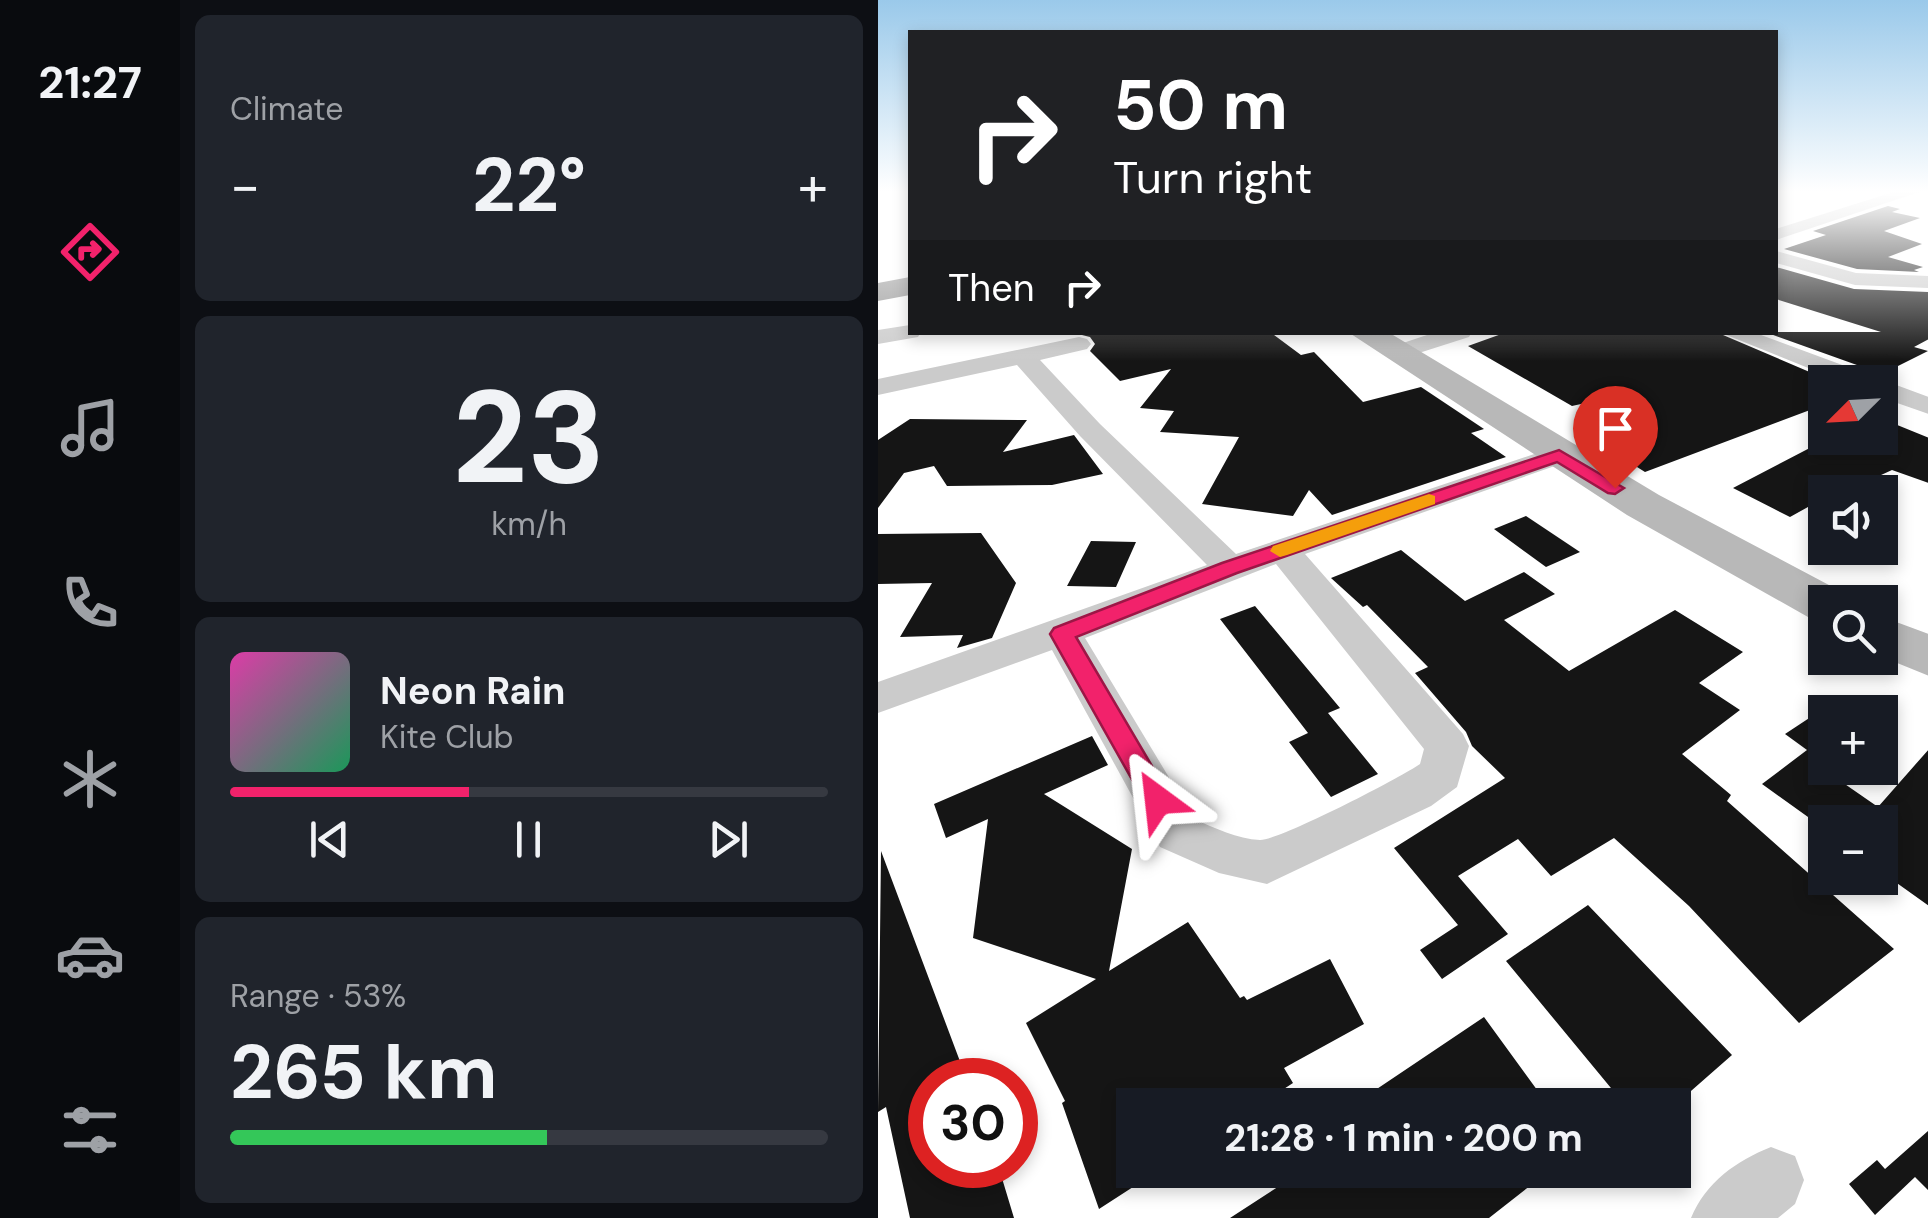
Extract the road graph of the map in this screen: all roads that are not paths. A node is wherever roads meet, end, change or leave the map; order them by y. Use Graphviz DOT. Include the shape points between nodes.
graph roads {
  1 [pos="1778,258"];
  2 [pos="908,276"];
  3 [pos="878,282"];
  4 [pos="1928,282"];
  5 [pos="908,286"];
  6 [pos="878,292"];
  7 [pos="908,332"];
  8 [pos="1439,335"];
  9 [pos="1738,335"];
  10 [pos="878,337"];
  11 [pos="1380,343"];
  12 [pos="1079,344"];
  13 [pos="1023,356"];
  14 [pos="1819,365"];
  15 [pos="878,387"];
  16 [pos="1898,395"];
  17 [pos="1928,406"];
  18 [pos="1559,455"];
  19 [pos="1282,550"];
  20 [pos="1230,568"];
  21 [pos="1808,594"];
  22 [pos="1062,634"];
  23 [pos="1898,641"];
  24 [pos="1928,657"];
  25 [pos="878,698"];
  1 -- 4 [label="street" via="1855,279"];
  2 -- 3 [label="highway"];
  5 -- 6 [label="highway"];
  7 -- 10 [label="street"];
  8 -- 11 [label="street"];
  9 -- 14 [label="street"];
  11 -- 18 [label="main road"];
  12 -- 13 [label="street"];
  13 -- 15 [label="street"];
  13 -- 20 [label="street"];
  16 -- 17 [label="street"];
  18 -- 19 [label="street"];
  18 -- 21 [label="main road"];
  19 -- 20 [label="street"];
  19 -- 22 [label="street" via="1447,746 1441,774 1414,794 1267,863 1177,833"];
  20 -- 22 [label="street"];
  22 -- 25 [label="street"];
  23 -- 24 [label="main road"];
}
